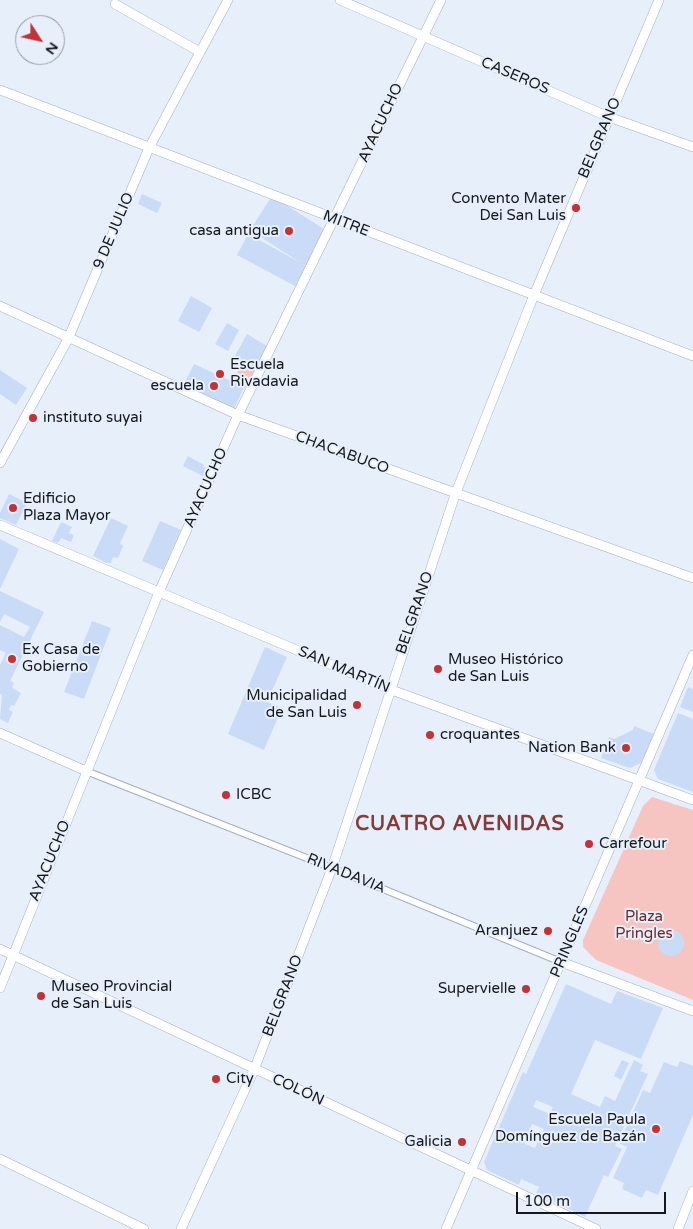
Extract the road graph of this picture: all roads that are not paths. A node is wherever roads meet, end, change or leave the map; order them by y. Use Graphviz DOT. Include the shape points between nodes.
graph roads {
  1 [pos="228,0"];
  2 [pos="340,0"];
  3 [pos="441,0"];
  4 [pos="659,0"];
  5 [pos="115,4"];
  6 [pos="422,36"];
  7 [pos="200,52"];
  8 [pos="0,90"];
  9 [pos="609,116"];
  10 [pos="693,147"];
  11 [pos="149,148"];
  12 [pos="335,220"];
  13 [pos="534,295"];
  14 [pos="0,306"];
  15 [pos="68,339"];
  16 [pos="693,356"];
  17 [pos="238,415"];
  18 [pos="0,463"];
  19 [pos="455,495"];
  20 [pos="0,525"];
  21 [pos="693,578"];
  22 [pos="159,592"];
  23 [pos="693,656"];
  24 [pos="390,689"];
  25 [pos="0,733"];
  26 [pos="86,771"];
  27 [pos="641,781"];
  28 [pos="693,800"];
  29 [pos="332,868"];
  30 [pos="0,949"];
  31 [pos="13,955"];
  32 [pos="561,962"];
  33 [pos="0,988"];
  34 [pos="693,1011"];
  35 [pos="254,1070"];
  36 [pos="0,1159"];
  37 [pos="472,1172"];
  38 [pos="693,1191"];
  39 [pos="144,1229"];
  40 [pos="181,1229"];
  41 [pos="446,1229"];
  42 [pos="596,1229"];
  43 [pos="678,1229"];
  1 -- 7 [label="street, 9 DE JULIO"];
  2 -- 6 [label="street, CASEROS"];
  3 -- 6 [label="street, AYACUCHO"];
  4 -- 9 [label="street, BELGRANO"];
  5 -- 7 [label="street"];
  6 -- 9 [label="street, CASEROS"];
  6 -- 12 [label="street, AYACUCHO"];
  7 -- 11 [label="street, 9 DE JULIO"];
  8 -- 11 [label="street, MITRE"];
  9 -- 10 [label="street, CASEROS"];
  9 -- 13 [label="street, BELGRANO"];
  11 -- 12 [label="street, MITRE"];
  11 -- 15 [label="street, 9 DE JULIO"];
  12 -- 13 [label="street, MITRE"];
  12 -- 17 [label="street, AYACUCHO"];
  13 -- 16 [label="street, MITRE"];
  13 -- 19 [label="street, BELGRANO"];
  14 -- 15 [label="street, CHACABUCO"];
  15 -- 17 [label="street, CHACABUCO"];
  15 -- 18 [label="street, 9 DE JULIO"];
  17 -- 19 [label="street, CHACABUCO"];
  17 -- 22 [label="street, AYACUCHO"];
  19 -- 21 [label="street, CHACABUCO"];
  19 -- 24 [label="street, BELGRANO"];
  20 -- 22 [label="street, SAN MARTÍN"];
  22 -- 24 [label="street, SAN MARTÍN"];
  22 -- 26 [label="street, AYACUCHO"];
  23 -- 27 [label="street, PRINGLES"];
  24 -- 27 [label="street, SAN MARTÍN"];
  24 -- 29 [label="street, BELGRANO"];
  25 -- 26 [label="street, RIVADAVIA"];
  26 -- 29 [label="street, RIVADAVIA"];
  26 -- 31 [label="street, AYACUCHO"];
  27 -- 28 [label="street, SAN MARTÍN"];
  27 -- 32 [label="street, PRINGLES"];
  29 -- 32 [label="street, RIVADAVIA"];
  29 -- 35 [label="street, BELGRANO"];
  30 -- 31 [label="street, COLÓN"];
  31 -- 33 [label="street, AYACUCHO"];
  31 -- 35 [label="street, COLÓN"];
  32 -- 34 [label="street, RIVADAVIA"];
  32 -- 37 [label="street, PRINGLES"];
  35 -- 37 [label="street, COLÓN"];
  35 -- 40 [label="street, BELGRANO"];
  36 -- 39 [label="street"];
  37 -- 41 [label="street, PRINGLES"];
  37 -- 42 [label="street, COLÓN"];
  38 -- 43 [label="street"];
}
